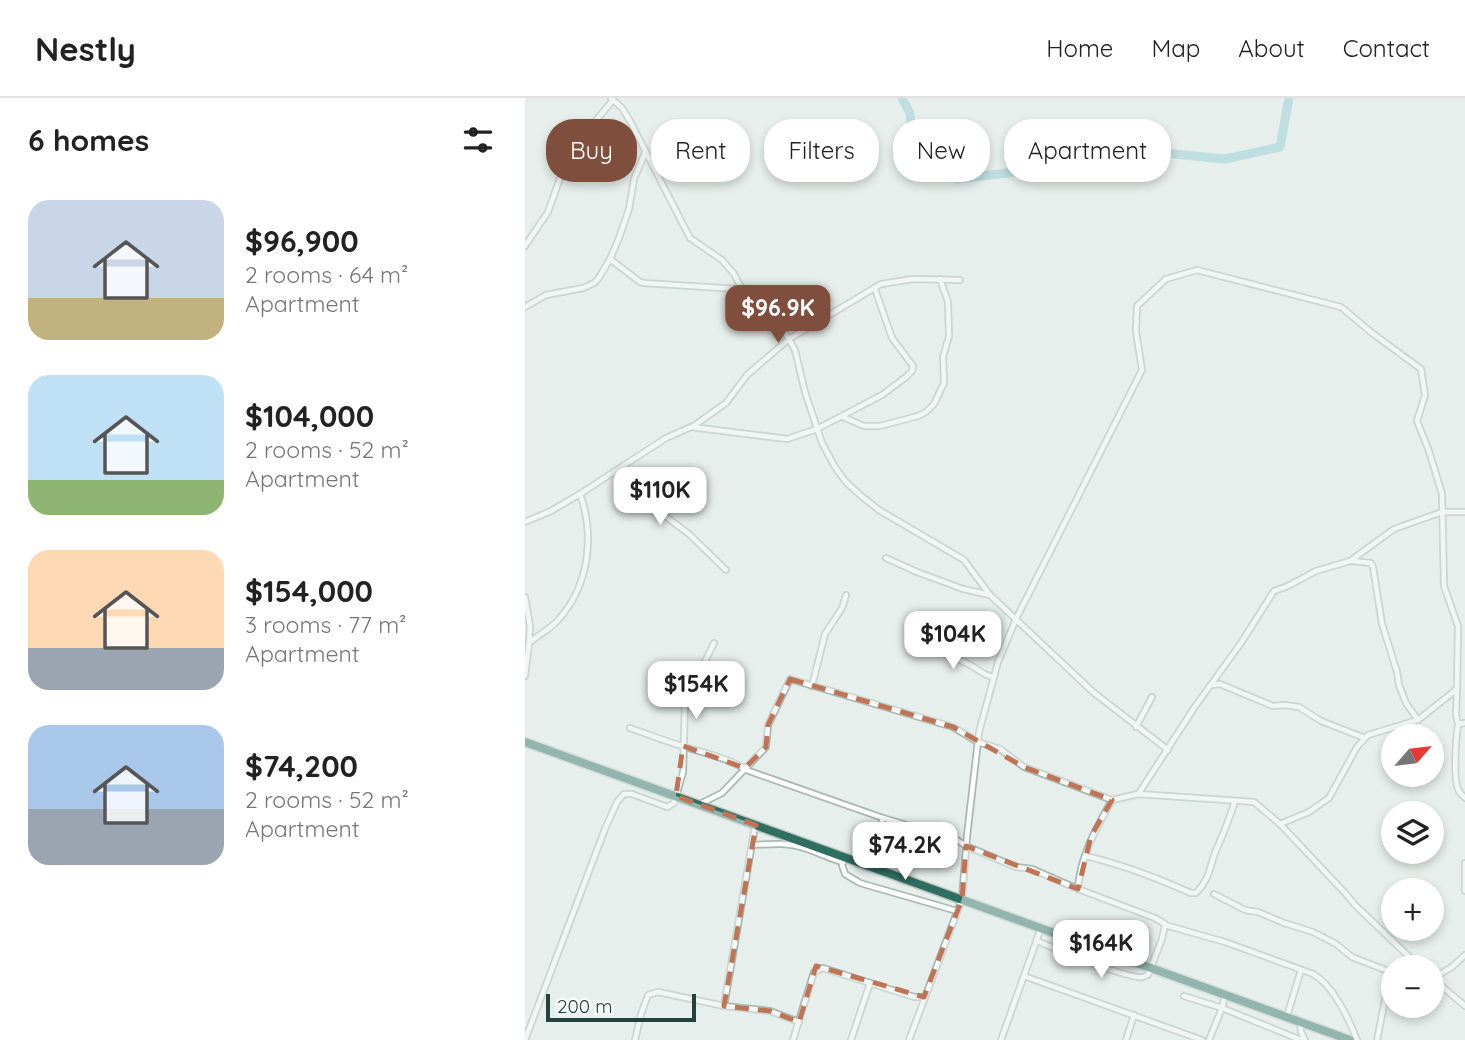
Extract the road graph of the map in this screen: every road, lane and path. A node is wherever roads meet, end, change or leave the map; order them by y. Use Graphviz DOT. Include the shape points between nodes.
graph roads {
  1 [pos="612,99"];
  2 [pos="645,153"];
  3 [pos="525,246"];
  4 [pos="610,259"];
  5 [pos="940,279"];
  6 [pos="960,280"];
  7 [pos="875,289"];
  8 [pos="743,290"];
  9 [pos="525,306"];
  10 [pos="789,339"];
  11 [pos="843,416"];
  12 [pos="691,427"];
  13 [pos="817,429"];
  14 [pos="622,467"];
  15 [pos="580,494"];
  16 [pos="1442,512"];
  17 [pos="1465,513"];
  18 [pos="525,522"];
  19 [pos="1369,549"];
  20 [pos="886,558"];
  21 [pos="1350,561"];
  22 [pos="1371,564"];
  23 [pos="726,570"];
  24 [pos="846,595"];
  25 [pos="990,595"];
  26 [pos="525,597"];
  27 [pos="1016,619"];
  28 [pos="530,643"];
  29 [pos="714,643"];
  30 [pos="913,644"];
  31 [pos="1465,667"];
  32 [pos="1457,671"];
  33 [pos="525,676"];
  34 [pos="994,677"];
  35 [pos="1210,685"];
  36 [pos="812,686"];
  37 [pos="1457,689"];
  38 [pos="1152,697"];
  39 [pos="1418,720"];
  40 [pos="1465,723"];
  41 [pos="1458,724"];
  42 [pos="1136,727"];
  43 [pos="630,728"];
  44 [pos="1365,738"];
  45 [pos="525,742"];
  46 [pos="978,742"];
  47 [pos="683,746"];
  48 [pos="1168,750"];
  49 [pos="745,768"];
  50 [pos="1138,794"];
  51 [pos="676,796"];
  52 [pos="1465,798"];
  53 [pos="1112,800"];
  54 [pos="1235,801"];
  55 [pos="699,804"];
  56 [pos="883,818"];
  57 [pos="1280,824"];
  58 [pos="755,825"];
  59 [pos="752,845"];
  60 [pos="966,846"];
  61 [pos="1085,856"];
  62 [pos="844,859"];
  63 [pos="1465,863"];
  64 [pos="867,865"];
  65 [pos="1077,889"];
  66 [pos="1465,891"];
  67 [pos="1215,894"];
  68 [pos="962,899"];
  69 [pos="957,911"];
  70 [pos="1165,925"];
  71 [pos="1041,928"];
  72 [pos="1037,941"];
  73 [pos="1408,955"];
  74 [pos="1465,956"];
  75 [pos="1150,967"];
  76 [pos="1381,968"];
  77 [pos="1301,970"];
  78 [pos="1444,972"];
  79 [pos="1024,976"];
  80 [pos="870,983"];
  81 [pos="1444,988"];
  82 [pos="1225,994"];
  83 [pos="1184,996"];
  84 [pos="924,997"];
  85 [pos="723,1006"];
  86 [pos="1465,1006"];
  87 [pos="1222,1009"];
  88 [pos="1135,1015"];
  89 [pos="1287,1017"];
  90 [pos="1381,1018"];
  91 [pos="1300,1021"];
  92 [pos="799,1022"];
  93 [pos="527,1031"];
  94 [pos="525,1040"];
  95 [pos="635,1040"];
  96 [pos="793,1040"];
  97 [pos="851,1040"];
  98 [pos="909,1040"];
  99 [pos="1001,1040"];
  100 [pos="1126,1040"];
  101 [pos="1202,1040"];
  102 [pos="1209,1040"];
  103 [pos="1303,1040"];
  104 [pos="1350,1040"];
  105 [pos="1357,1040"];
  106 [pos="1377,1040"];
  1 -- 2 [label="street" via="622,108"];
  1 -- 3 [label="street" via="593,124 579,129 548,212"];
  2 -- 4 [label="street"];
  2 -- 8 [label="street" via="690,238 722,260"];
  4 -- 8 [label="street" via="644,284"];
  4 -- 9 [label="street" via="589,286 551,293"];
  5 -- 6 [label="street"];
  5 -- 7 [label="street" via="892,281"];
  5 -- 11 [label="street" via="949,302 949,336 943,357 944,383 934,404 918,416 880,426 864,426"];
  7 -- 10 [label="street"];
  7 -- 11 [label="street" via="892,338 912,371 882,395"];
  8 -- 10 [label="street" via="758,300"];
  10 -- 12 [label="street" via="747,374 726,402"];
  10 -- 13 [label="street"];
  11 -- 13 [label="street"];
  12 -- 13 [label="street" via="787,439"];
  12 -- 14 [label="street"];
  13 -- 25 [label="street" via="845,481 879,510 964,560"];
  14 -- 15 [label="street"];
  14 -- 23 [label="street" via="637,495 689,534"];
  15 -- 18 [label="street"];
  15 -- 28 [label="street" via="588,527 587,562 566,610"];
  16 -- 17 [label="street"];
  16 -- 19 [label="street" via="1394,529"];
  16 -- 27 [label="street" via="1441,494 1417,421 1425,395 1421,369 1341,307 1197,270 1166,279 1137,306 1142,370"];
  16 -- 32 [label="street" via="1444,586 1458,626"];
  19 -- 21 [label="street"];
  19 -- 22 [label="street"];
  20 -- 25 [label="street"];
  21 -- 22 [label="street"];
  21 -- 35 [label="street" via="1274,591"];
  22 -- 39 [label="street" via="1399,685"];
  24 -- 36 [label="street" via="825,634"];
  25 -- 27 [label="street"];
  26 -- 28 [label="street"];
  27 -- 34 [label="street"];
  27 -- 42 [label="street"];
  28 -- 33 [label="street"];
  29 -- 47 [label="street" via="685,702"];
  30 -- 34 [label="street"];
  31 -- 32 [label="street"];
  32 -- 37 [label="street"];
  34 -- 46 [label="street"];
  35 -- 44 [label="street" via="1220,684 1273,706 1299,707"];
  35 -- 48 [label="street"];
  36 -- 46 [label="street" via="953,727"];
  36 -- 49 [label="street" via="790,679 768,725 766,747"];
  37 -- 39 [label="street"];
  37 -- 41 [label="street"];
  38 -- 42 [label="street"];
  39 -- 44 [label="street"];
  40 -- 41 [label="street"];
  41 -- 52 [label="street" via="1457,785"];
  42 -- 48 [label="street"];
  43 -- 47 [label="street"];
  44 -- 57 [label="street" via="1329,798"];
  45 -- 51 [label="highway"];
  46 -- 53 [label="street" via="1000,749 1024,767"];
  46 -- 60 [label="street"];
  47 -- 49 [label="street"];
  47 -- 51 [label="street" via="683,772"];
  48 -- 50 [label="street"];
  49 -- 55 [label="street" via="722,793"];
  49 -- 56 [label="street"];
  50 -- 53 [label="street"];
  50 -- 54 [label="street"];
  51 -- 55 [label="highway"];
  51 -- 93 [label="street" via="667,807 632,794 624,794 617,802"];
  53 -- 61 [label="street"];
  54 -- 57 [label="street" via="1254,802"];
  54 -- 61 [label="street" via="1209,875 1196,893"];
  55 -- 58 [label="highway"];
  56 -- 60 [label="street"];
  56 -- 64 [label="street"];
  57 -- 73 [label="street"];
  58 -- 59 [label="street"];
  58 -- 62 [label="highway"];
  59 -- 62 [label="street" via="785,844 832,860"];
  59 -- 85 [label="street"];
  60 -- 65 [label="street"];
  60 -- 68 [label="street"];
  61 -- 65 [label="street"];
  62 -- 64 [label="highway"];
  62 -- 69 [label="street" via="845,874 860,883"];
  63 -- 66 [label="street"];
  64 -- 68 [label="highway"];
  65 -- 70 [label="street"];
  67 -- 76 [label="street" via="1245,910 1313,932 1352,957"];
  68 -- 69 [label="street"];
  68 -- 71 [label="highway"];
  69 -- 84 [label="street"];
  70 -- 75 [label="street"];
  70 -- 77 [label="street"];
  71 -- 72 [label="street"];
  71 -- 75 [label="highway"];
  72 -- 75 [label="street" via="1137,977 1147,975"];
  72 -- 79 [label="street"];
  74 -- 78 [label="street"];
  75 -- 82 [label="highway"];
  77 -- 89 [label="street"];
  77 -- 105 [label="street" via="1329,986"];
  79 -- 88 [label="street"];
  79 -- 99 [label="street"];
  80 -- 84 [label="street"];
  80 -- 92 [label="street" via="823,968 814,972"];
  80 -- 97 [label="street"];
  81 -- 86 [label="street"];
  82 -- 87 [label="street"];
  82 -- 89 [label="highway"];
  83 -- 87 [label="street"];
  84 -- 98 [label="street"];
  85 -- 92 [label="street" via="769,1011"];
  85 -- 95 [label="street" via="658,992 648,995"];
  87 -- 102 [label="street"];
  87 -- 103 [label="street"];
  88 -- 100 [label="street"];
  88 -- 101 [label="street"];
  89 -- 91 [label="highway"];
  90 -- 106 [label="street"];
  91 -- 103 [label="street"];
  91 -- 104 [label="highway"];
  92 -- 96 [label="street"];
  93 -- 94 [label="street"];
}
